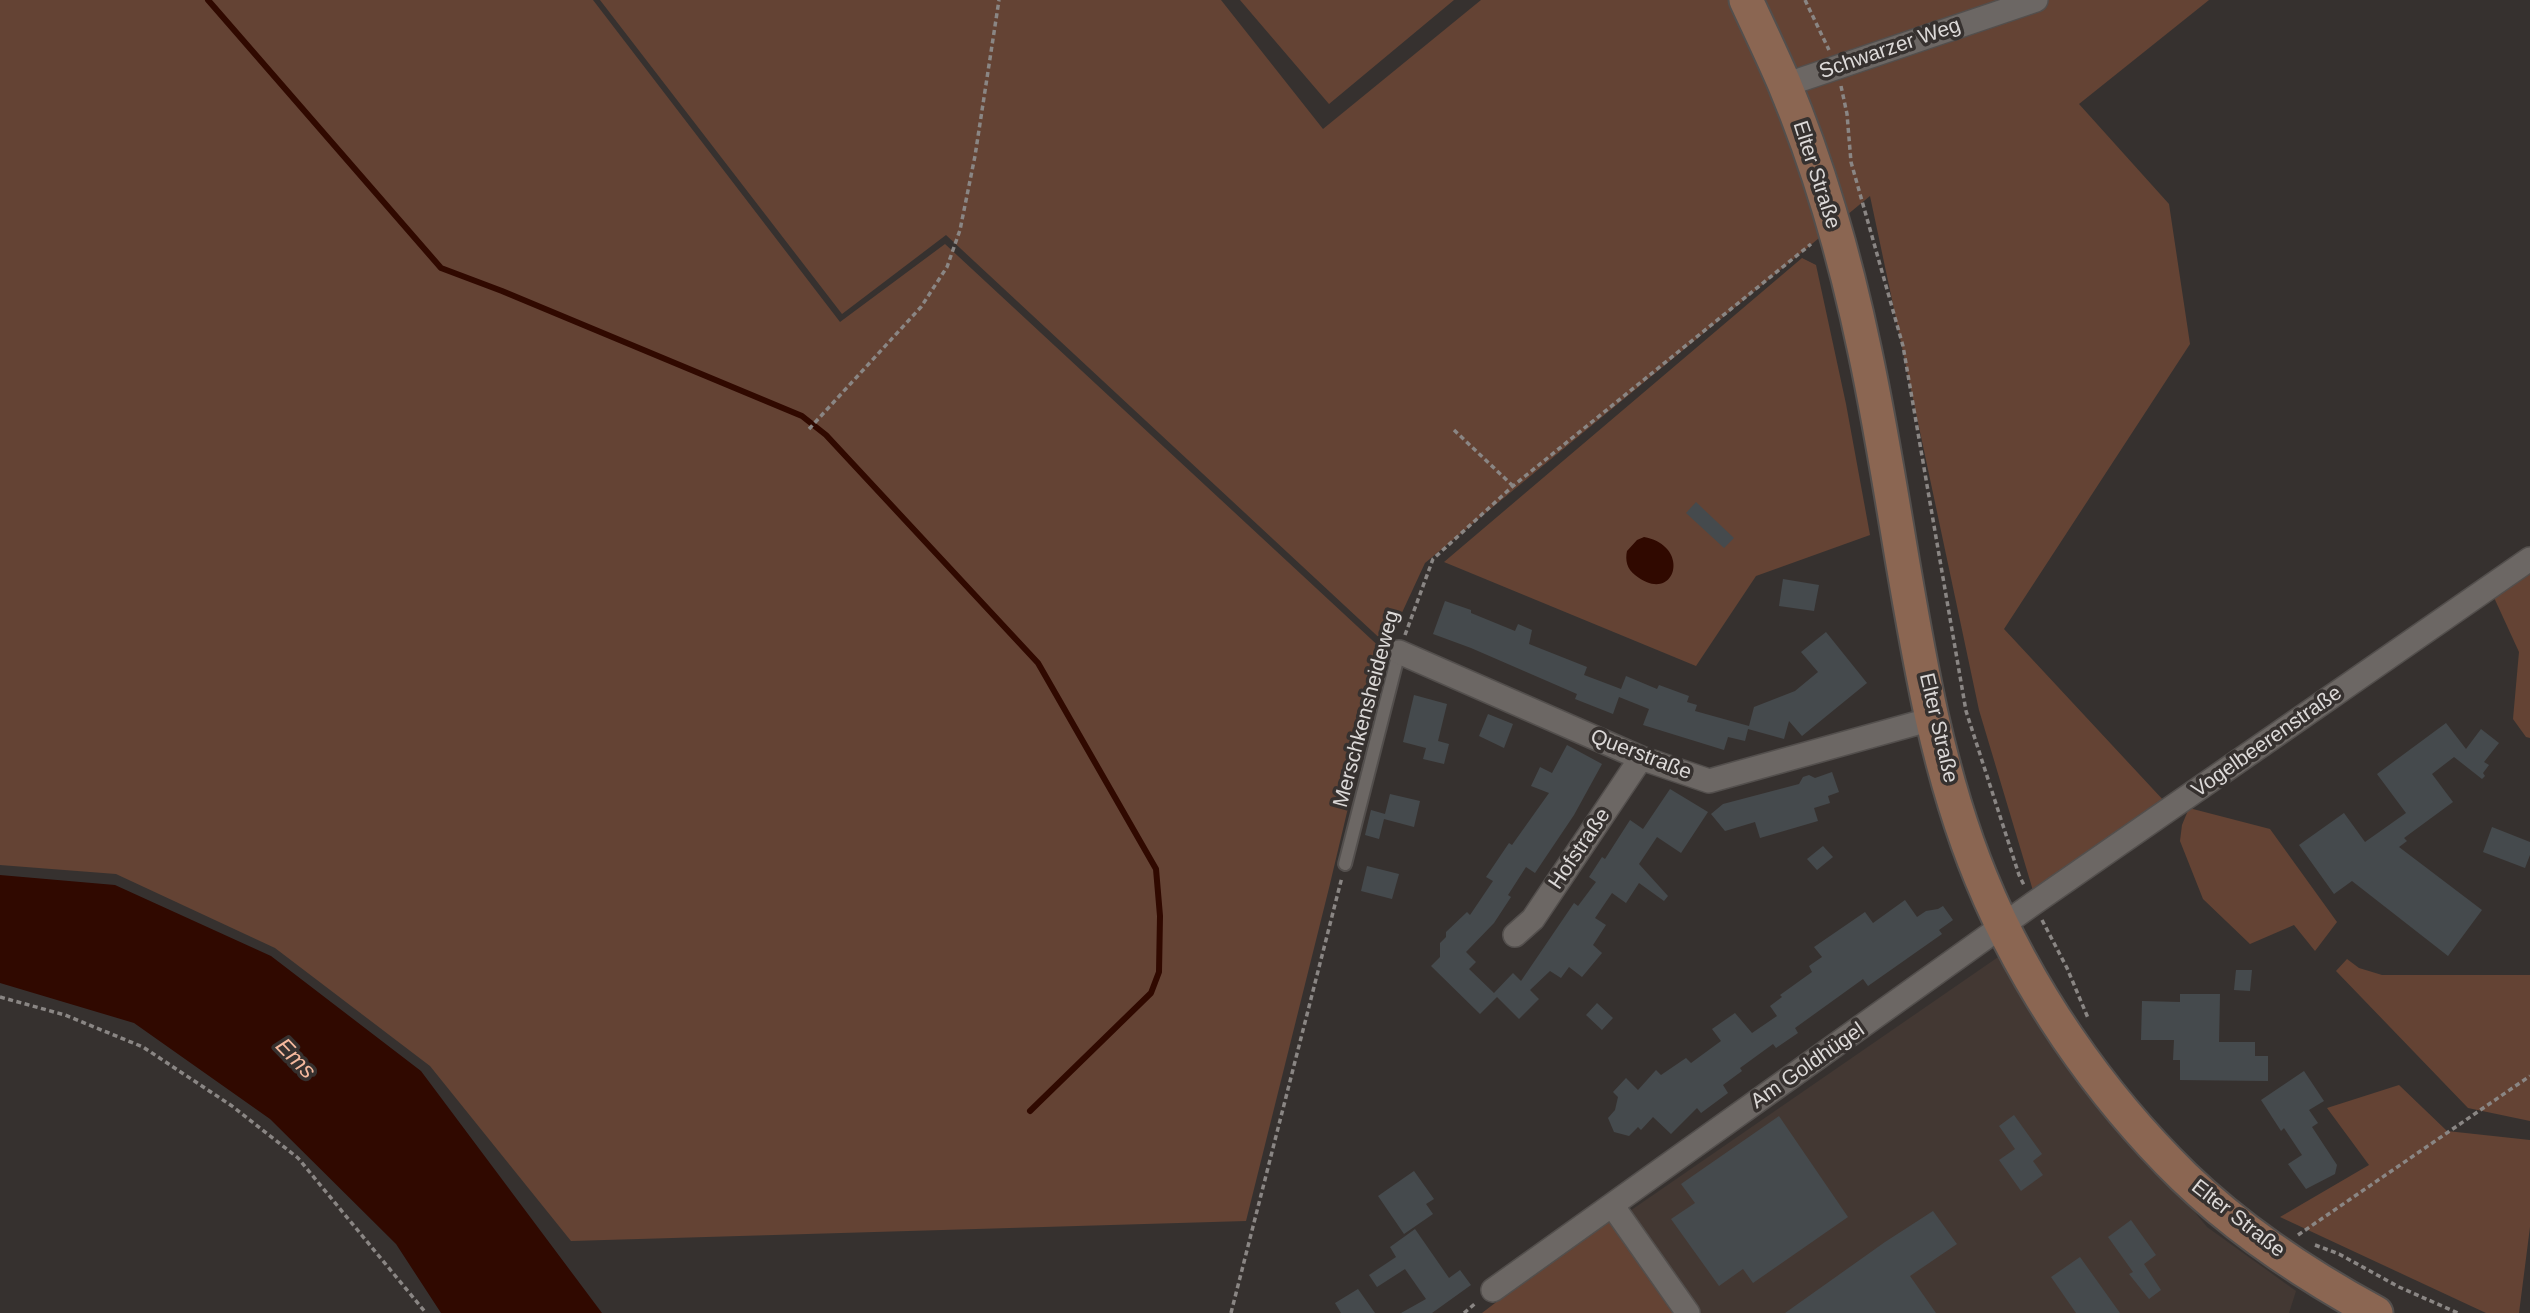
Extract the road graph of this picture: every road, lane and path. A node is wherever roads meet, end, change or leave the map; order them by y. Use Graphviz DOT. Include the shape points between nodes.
graph roads {
  1 [pos="999,0"];
  2 [pos="1746,0"];
  3 [pos="2036,0"];
  4 [pos="1785,85"];
  5 [pos="1854,172"];
  6 [pos="1815,240"];
  7 [pos="809,429"];
  8 [pos="1454,430"];
  9 [pos="1513,486"];
  10 [pos="2530,559"];
  11 [pos="1399,652"];
  12 [pos="1932,719"];
  13 [pos="1641,758"];
  14 [pos="1345,864"];
  15 [pos="2034,903"];
  16 [pos="2004,926"];
  17 [pos="1515,935"];
  18 [pos="0,997"];
  19 [pos="2091,1025"];
  20 [pos="2530,1076"];
  21 [pos="1612,1205"];
  22 [pos="1493,1290"];
  23 [pos="426,1313"];
  24 [pos="1231,1313"];
  25 [pos="1688,1313"];
  26 [pos="2376,1313"];
  27 [pos="2458,1313"];
  1 -- 7 [label="path" via="975,156 960,230 947,267 921,307"];
  2 -- 4 [label="main road, Elter Straße"];
  3 -- 4 [label="street, Schwarzer Weg"];
  4 -- 12 [label="main road, Elter Straße" via="1820,183 1865,351"];
  5 -- 15 [label="path" via="1903,346 1966,711 2019,875"];
  6 -- 9 [label="path, Merschkensheideweg"];
  8 -- 9 [label="path"];
  9 -- 11 [label="path, Merschkensheideweg" via="1433,559"];
  10 -- 15 [label="street, Vogelbeerenstraße"];
  11 -- 13 [label="street, Querstraße"];
  11 -- 14 [label="lane, Merschkensheideweg"];
  12 -- 13 [label="street, Querstraße" via="1709,781"];
  12 -- 16 [label="main road, Elter Straße" via="1981,878"];
  13 -- 17 [label="street, Hofstraße" via="1533,919"];
  14 -- 24 [label="path"];
  15 -- 16 [label="street, Vogelbeerenstraße"];
  15 -- 19 [label="path"];
  16 -- 21 [label="street, Am Goldhügel"];
  16 -- 26 [label="main road, Elter Straße" via="2054,1017 2098,1079 2185,1177 2282,1255"];
  18 -- 23 [label="path" via="65,1015 143,1047 232,1106 298,1158"];
  20 -- 27 [label="path" via="2295,1237"];
  21 -- 22 [label="street, Am Goldhügel"];
  21 -- 25 [label="street"];
}
